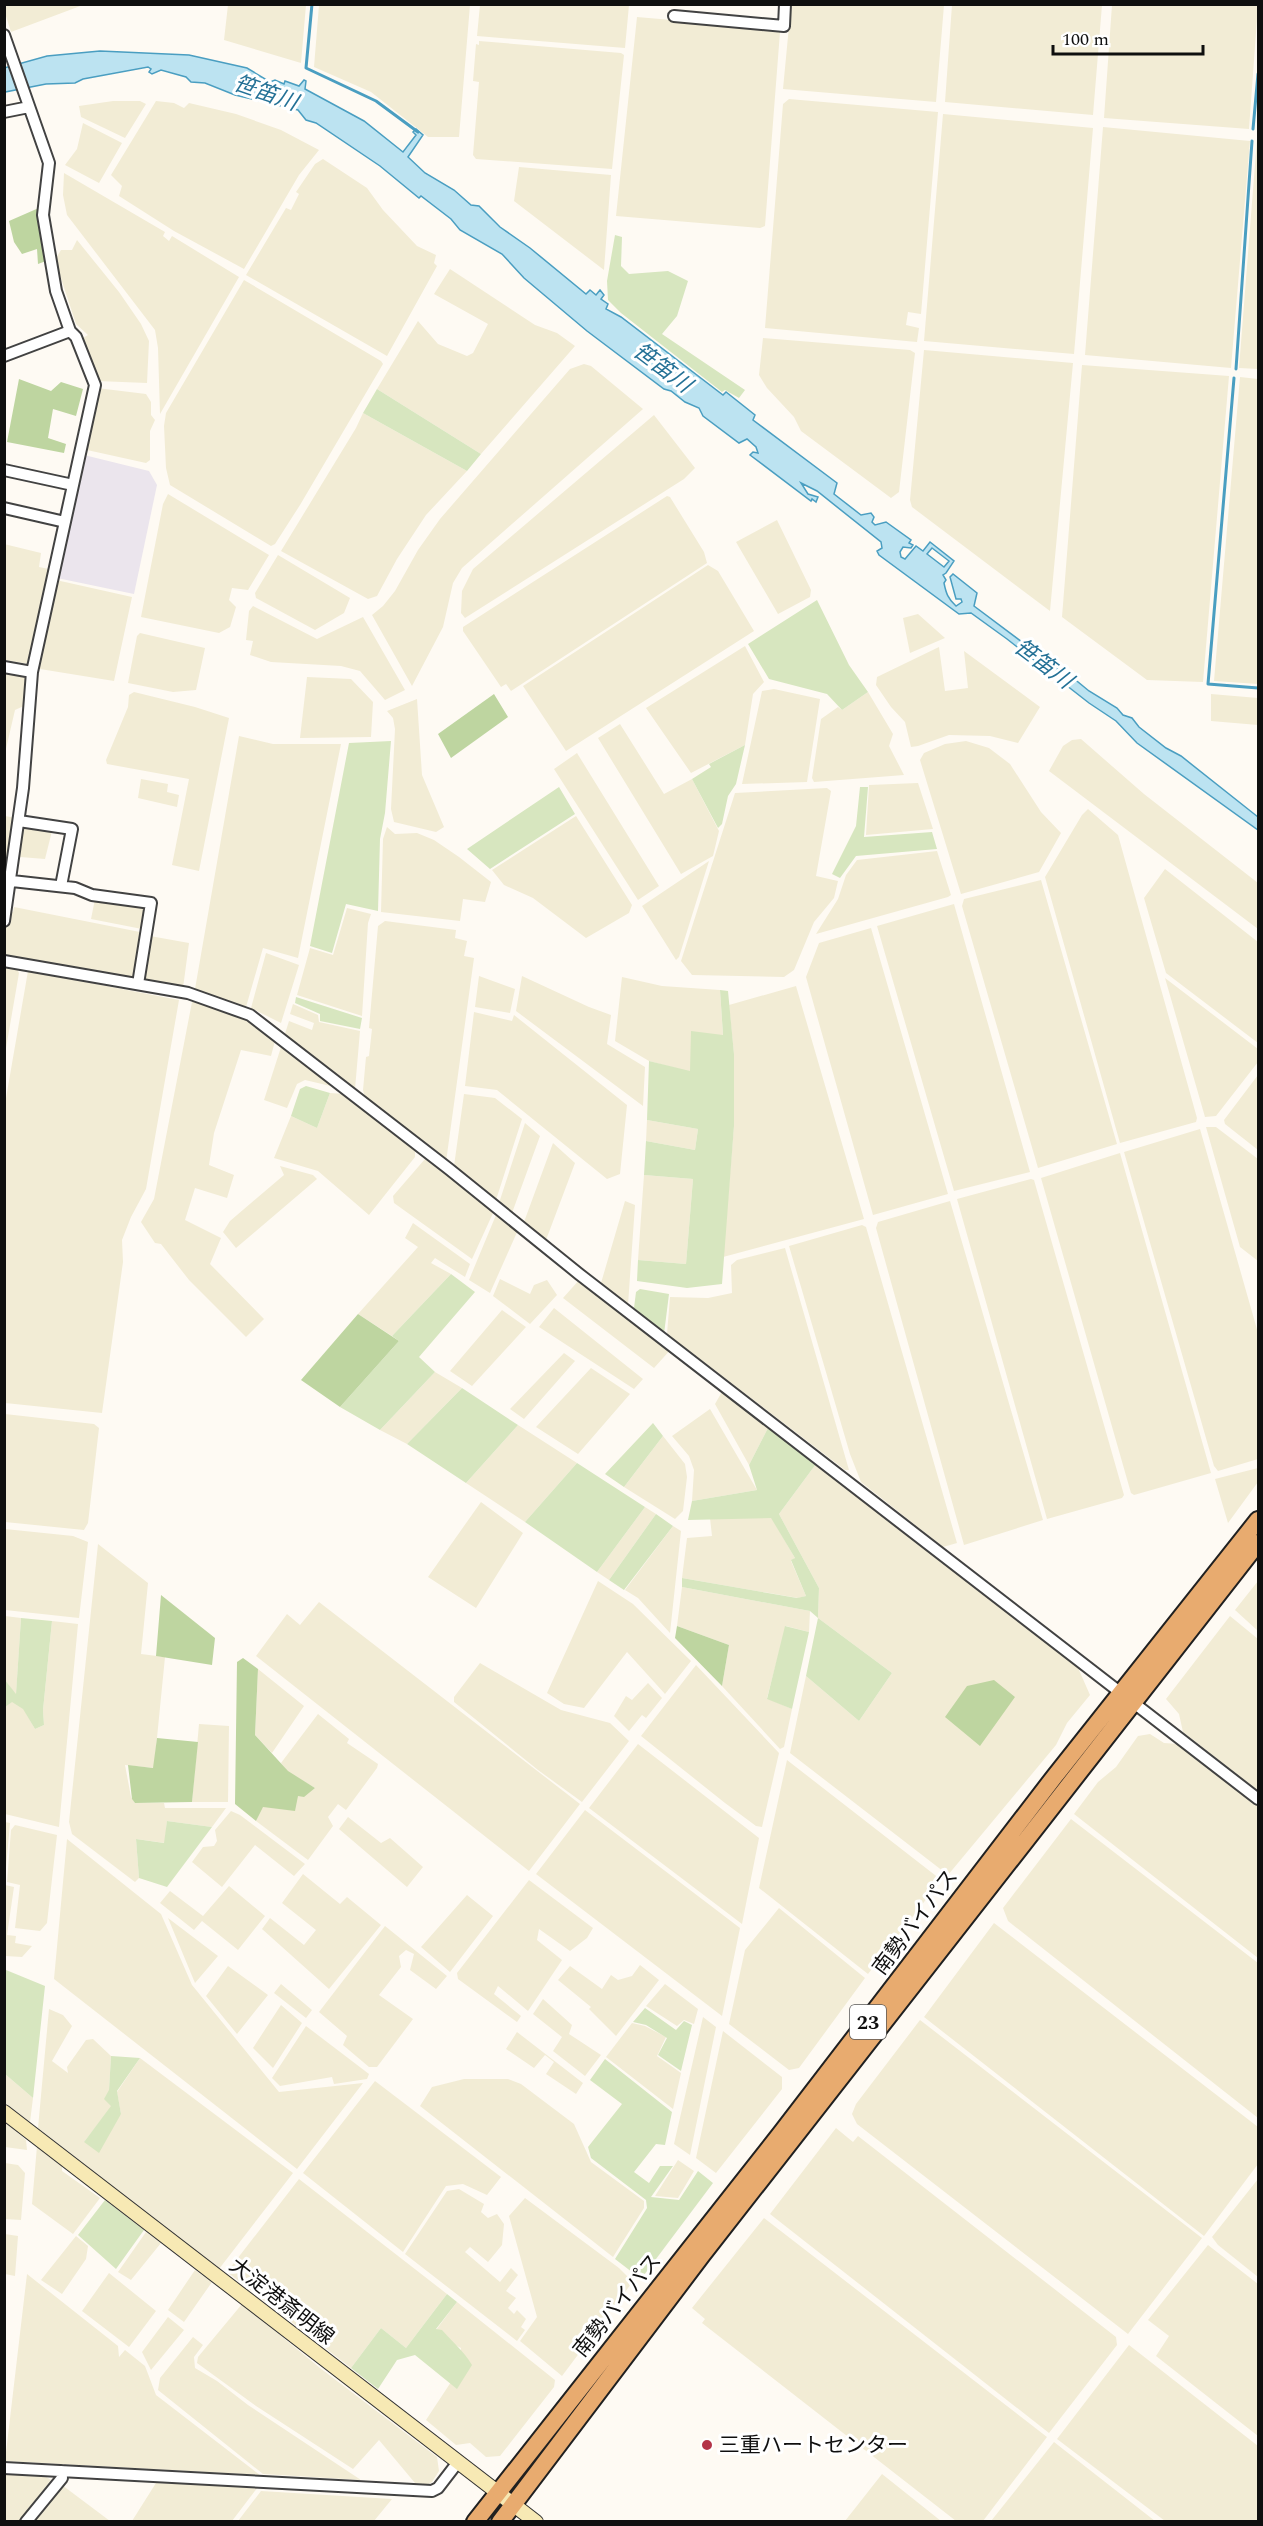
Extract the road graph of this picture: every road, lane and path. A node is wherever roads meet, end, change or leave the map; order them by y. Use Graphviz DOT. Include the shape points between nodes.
graph roads {
  1 [pos="785,4"];
  2 [pos="674,16"];
  3 [pos="4,35"];
  4 [pos="29,107"];
  5 [pos="4,112"];
  6 [pos="70,331"];
  7 [pos="4,356"];
  8 [pos="4,470"];
  9 [pos="74,485"];
  10 [pos="4,508"];
  11 [pos="65,522"];
  12 [pos="4,667"];
  13 [pos="32,672"];
  14 [pos="19,821"];
  15 [pos="12,881"];
  16 [pos="61,886"];
  17 [pos="4,921"];
  18 [pos="4,961"];
  19 [pos="138,984"];
  20 [pos="1258,1520"];
  21 [pos="1258,1543"];
  22 [pos="1122,1692"];
  23 [pos="1136,1703"];
  24 [pos="1258,1799"];
  25 [pos="4,2112"];
  26 [pos="458,2462"];
  27 [pos="4,2468"];
  28 [pos="61,2471"];
  29 [pos="497,2493"];
  30 [pos="513,2504"];
  31 [pos="26,2522"];
  32 [pos="475,2522"];
  33 [pos="500,2522"];
  34 [pos="536,2522"];
  1 -- 2 [label="street" via="784,26"];
  3 -- 4 [label="street"];
  4 -- 5 [label="street"];
  4 -- 6 [label="street" via="49,162 43,215 56,291"];
  6 -- 7 [label="street"];
  6 -- 9 [label="street" via="95,385"];
  8 -- 9 [label="street"];
  9 -- 11 [label="street"];
  10 -- 11 [label="street"];
  11 -- 13 [label="street"];
  12 -- 13 [label="street"];
  13 -- 14 [label="street"];
  14 -- 15 [label="street"];
  14 -- 16 [label="street" via="72,829"];
  15 -- 16 [label="street"];
  15 -- 17 [label="street"];
  16 -- 19 [label="street" via="92,895 151,903"];
  18 -- 19 [label="street"];
  19 -- 22 [label="street" via="188,993 250,1015"];
  20 -- 22 [label="highway, 南勢バイパス / 23"];
  21 -- 23 [label="highway, 南勢バイパス / 23"];
  22 -- 23 [label="street"];
  22 -- 29 [label="highway, 南勢バイパス / 23"];
  23 -- 24 [label="street"];
  23 -- 30 [label="highway, 南勢バイパス / 23" via="702,2255"];
  25 -- 26 [label="main road, 大淀港斎明線"];
  26 -- 28 [label="street" via="435,2491"];
  26 -- 29 [label="main road, 大淀港斎明線"];
  27 -- 28 [label="street"];
  28 -- 31 [label="street" via="62,2478"];
  29 -- 30 [label="main road, 大淀港斎明線"];
  29 -- 32 [label="highway, 南勢バイパス / 23"];
  30 -- 33 [label="highway, 南勢バイパス / 23"];
  30 -- 34 [label="main road, 大淀港斎明線"];
}
